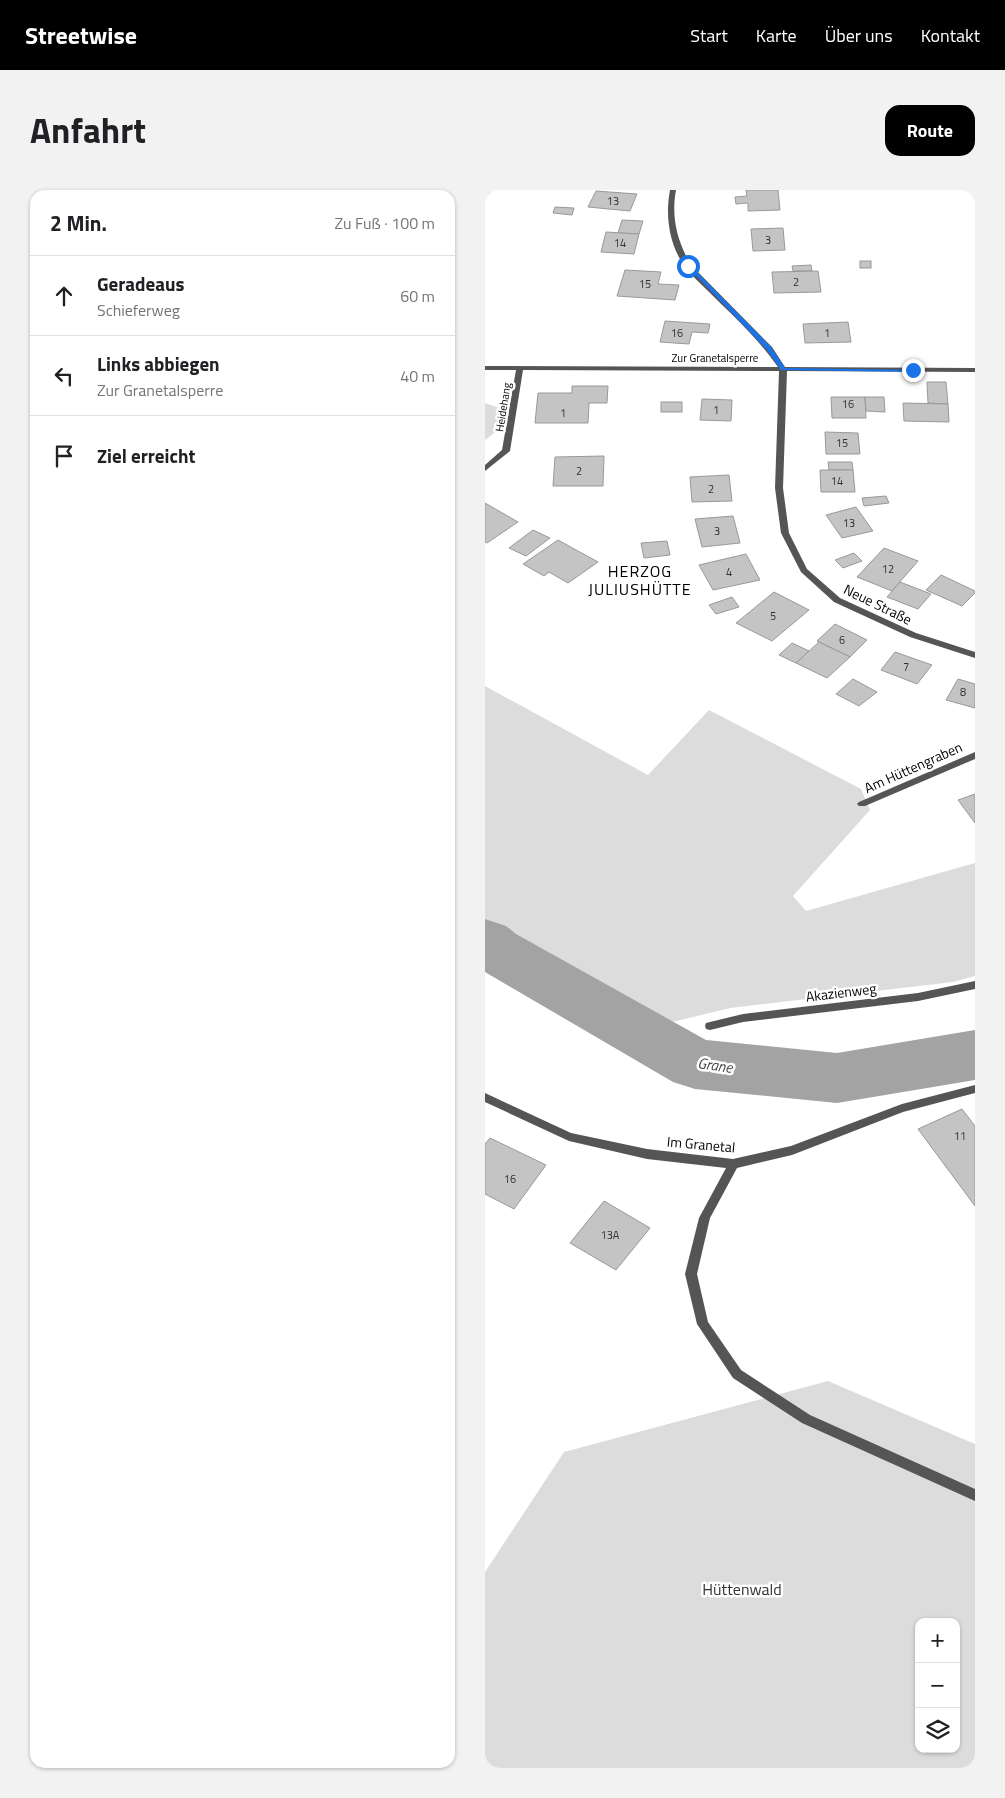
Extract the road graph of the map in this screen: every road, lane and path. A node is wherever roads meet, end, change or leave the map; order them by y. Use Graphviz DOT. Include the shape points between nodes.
graph roads {
  1 [pos="673,190"];
  2 [pos="485,368"];
  3 [pos="520,368"];
  4 [pos="783,369"];
  5 [pos="975,370"];
  6 [pos="485,469"];
  7 [pos="975,654"];
  8 [pos="975,755"];
  9 [pos="862,804"];
  10 [pos="975,985"];
  11 [pos="710,1026"];
  12 [pos="975,1089"];
  13 [pos="485,1097"];
  14 [pos="733,1164"];
  15 [pos="975,1495"];
  1 -- 4 [label="street" via="671,220 678,250 688,266 769,349"];
  2 -- 3 [label="street, Zur Granetalsperre"];
  3 -- 4 [label="street, Zur Granetalsperre"];
  3 -- 6 [label="street, Heidehang" via="507,451"];
  4 -- 5 [label="street, Zur Granetalsperre"];
  4 -- 7 [label="street, Neue Straße" via="779,488 785,533 804,570 837,600 913,635"];
  8 -- 9 [label="street, Am Hüttengraben"];
  10 -- 11 [label="street, Akazienweg" via="918,997 743,1018"];
  12 -- 14 [label="street, Im Granetal" via="901,1108 792,1150"];
  13 -- 14 [label="street, Im Granetal" via="569,1137 647,1154"];
  14 -- 15 [label="street" via="705,1218 691,1274 703,1324 737,1374 806,1419"];
}
